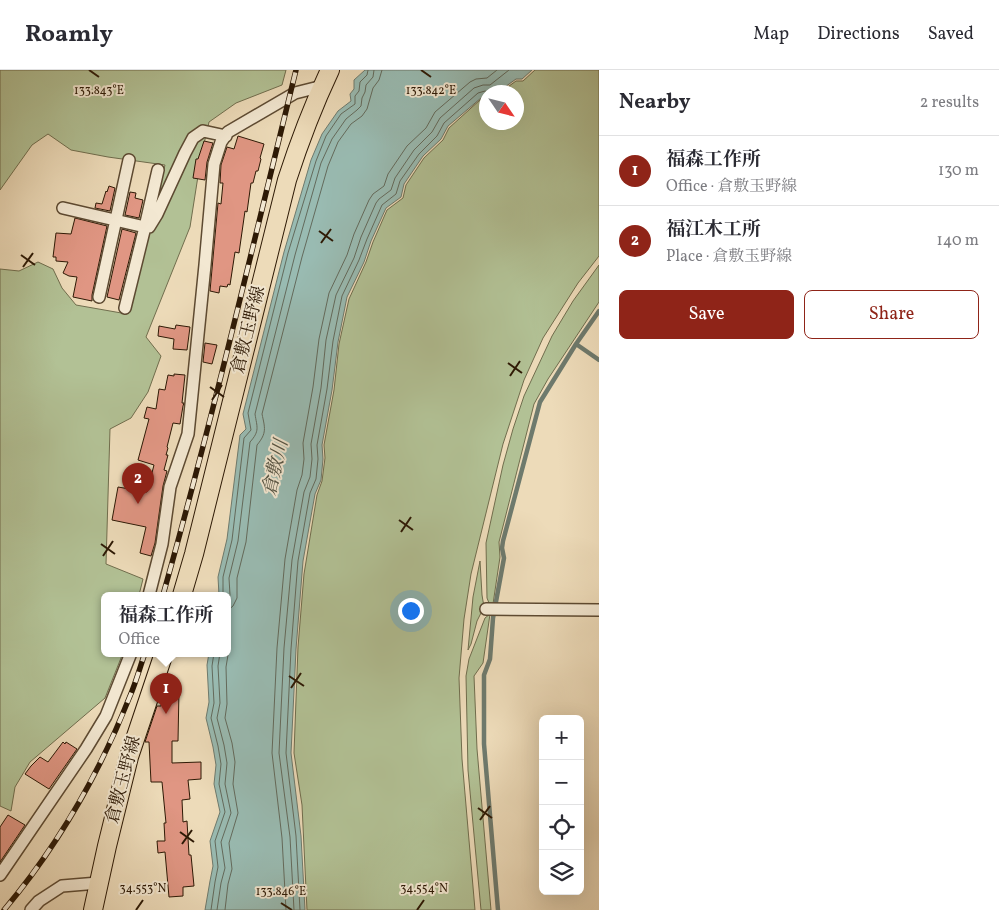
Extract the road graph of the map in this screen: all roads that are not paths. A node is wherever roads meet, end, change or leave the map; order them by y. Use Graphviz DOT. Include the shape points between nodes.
graph roads {
  1 [pos="327,78"];
  2 [pos="226,136"];
  3 [pos="129,160"];
  4 [pos="158,170"];
  5 [pos="63,208"];
  6 [pos="116,221"];
  7 [pos="144,227"];
  8 [pos="99,297"];
  9 [pos="125,308"];
  10 [pos="150,592"];
  11 [pos="183,592"];
  12 [pos="492,609"];
  13 [pos="599,610"];
  14 [pos="130,657"];
  15 [pos="163,657"];
  16 [pos="0,875"];
  17 [pos="98,883"];
  18 [pos="31,910"];
  19 [pos="93,910"];
  1 -- 2 [label="street" via="295,92"];
  1 -- 11 [label="main road, 倉敷玉野線" via="286,180"];
  2 -- 7 [label="street" via="203,131 194,138 153,220 149,227"];
  2 -- 10 [label="street" via="220,142 214,164 188,434 170,487 162,544"];
  3 -- 6 [label="street"];
  4 -- 7 [label="street"];
  5 -- 6 [label="street"];
  6 -- 7 [label="street"];
  6 -- 8 [label="street"];
  7 -- 9 [label="street"];
  12 -- 13 [label="street"];
  14 -- 16 [label="street" via="106,716"];
  15 -- 17 [label="main road, 倉敷玉野線" via="129,758"];
  17 -- 18 [label="street" via="62,886"];
  17 -- 19 [label="main road, 倉敷玉野線"];
}
